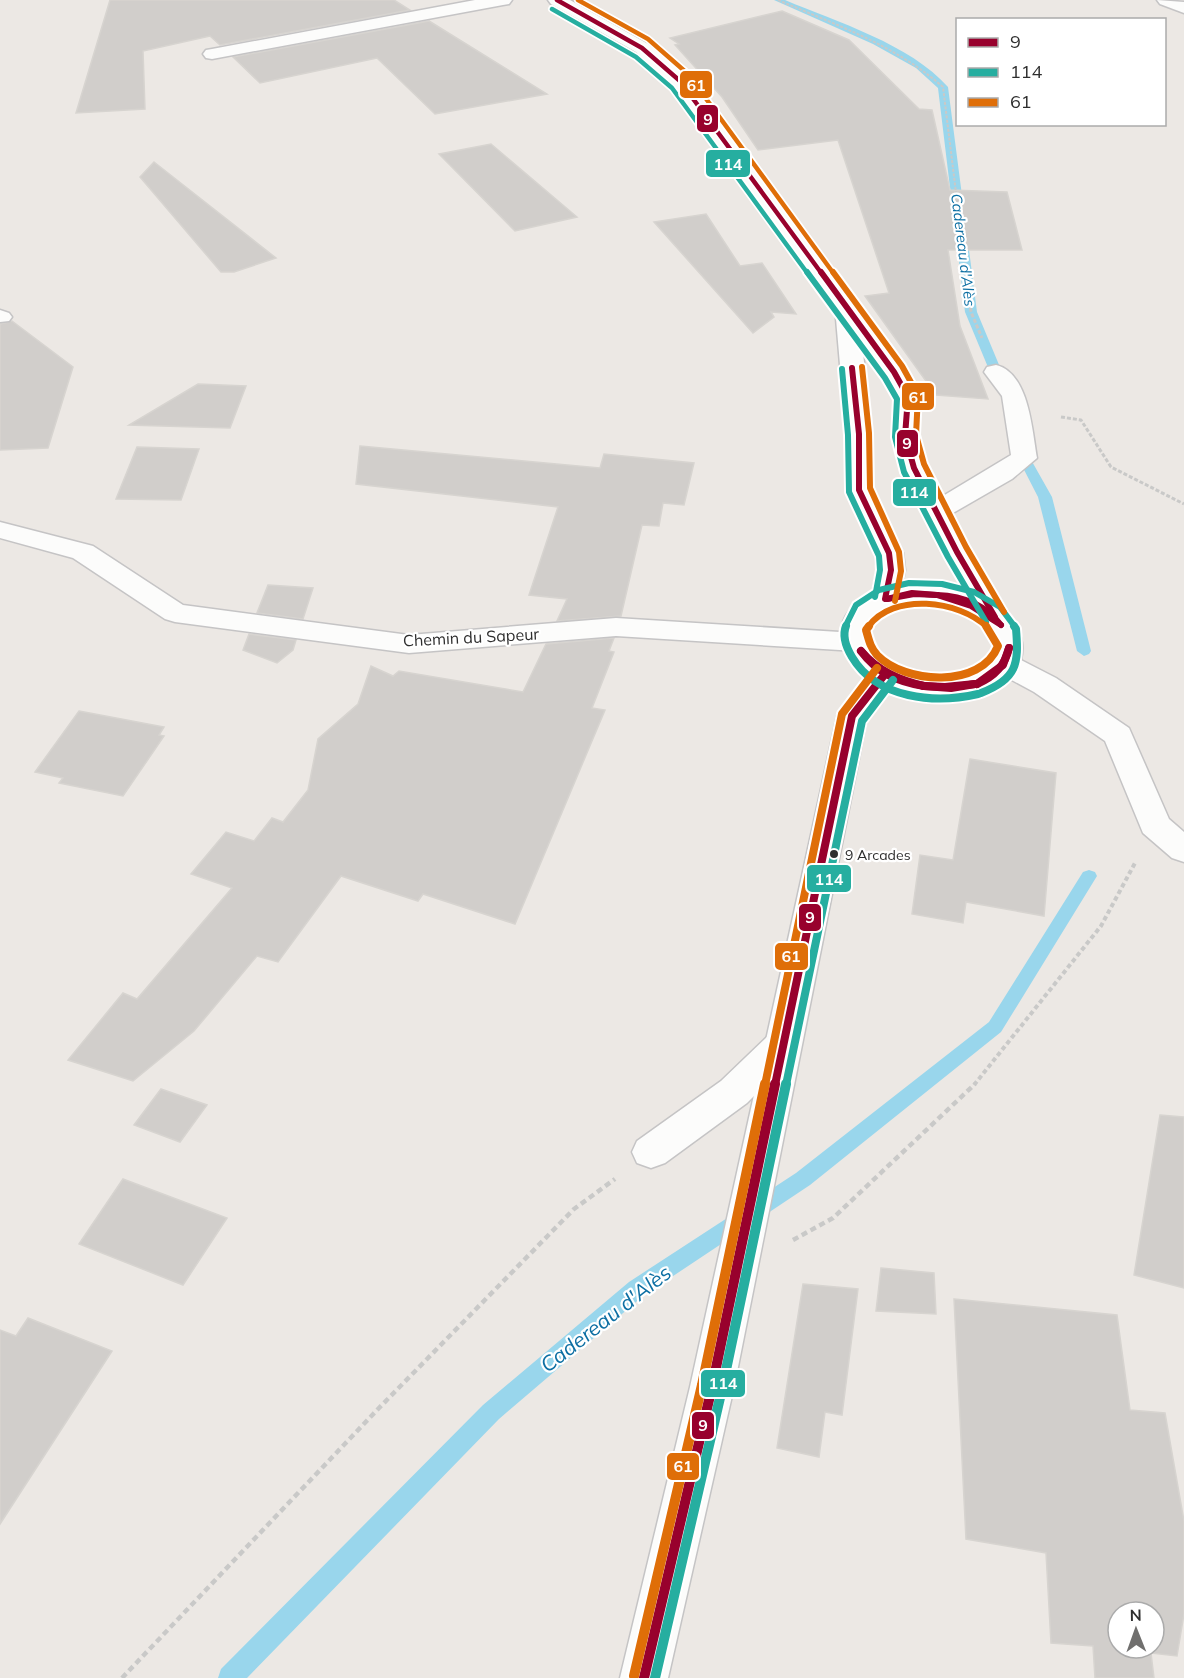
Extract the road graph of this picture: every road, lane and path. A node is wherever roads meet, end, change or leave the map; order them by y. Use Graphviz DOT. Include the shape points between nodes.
graph roads {
  1 [pos="503,0"];
  2 [pos="557,0"];
  3 [pos="778,0"];
  4 [pos="1166,0"];
  5 [pos="1184,8"];
  6 [pos="212,54"];
  7 [pos="845,306"];
  8 [pos="996,372"];
  9 [pos="1016,410"];
  10 [pos="1184,504"];
  11 [pos="937,511"];
  12 [pos="0,530"];
  13 [pos="885,599"];
  14 [pos="995,617"];
  15 [pos="856,642"];
  16 [pos="1005,664"];
  17 [pos="885,675"];
  18 [pos="1155,825"];
  19 [pos="1184,850"];
  20 [pos="783,1044"];
  21 [pos="651,1152"];
  22 [pos="735,1272"];
  23 [pos="122,1678"];
  24 [pos="644,1678"];
  1 -- 6 [label="main road"];
  2 -- 7 [label="main road" via="642,48 680,81"];
  3 -- 8 [label="path" via="876,42 919,66 943,87 971,312"];
  4 -- 5 [label="main road"];
  7 -- 11 [label="main road" via="908,397 905,436 914,468"];
  7 -- 13 [label="main road" via="859,434 859,490 889,553 891,570"];
  8 -- 9 [label="main road" via="1014,396"];
  9 -- 10 [label="path" via="1081,420 1111,467"];
  9 -- 11 [label="main road" via="1024,458"];
  11 -- 14 [label="main road"];
  12 -- 15 [label="main road, Chemin du Sapeur" via="84,552 176,613 409,644 616,627"];
  13 -- 14 [label="main road" via="906,593 931,593 978,605"];
  13 -- 15 [label="main road" via="860,617 855,629"];
  14 -- 16 [label="main road" via="1007,633 1010,648"];
  15 -- 17 [label="main road" via="866,659"];
  16 -- 17 [label="main road" via="984,680 954,688 930,688"];
  16 -- 18 [label="main road" via="1045,685 1118,735"];
  17 -- 20 [label="main road" via="852,716"];
  18 -- 19 [label="main road"];
  18 -- 22 [label="path" via="1101,926 974,1085 833,1218"];
  20 -- 21 [label="main road" via="734,1092"];
  20 -- 22 [label="main road"];
  21 -- 23 [label="path" via="574,1209"];
  22 -- 24 [label="main road"];
}
